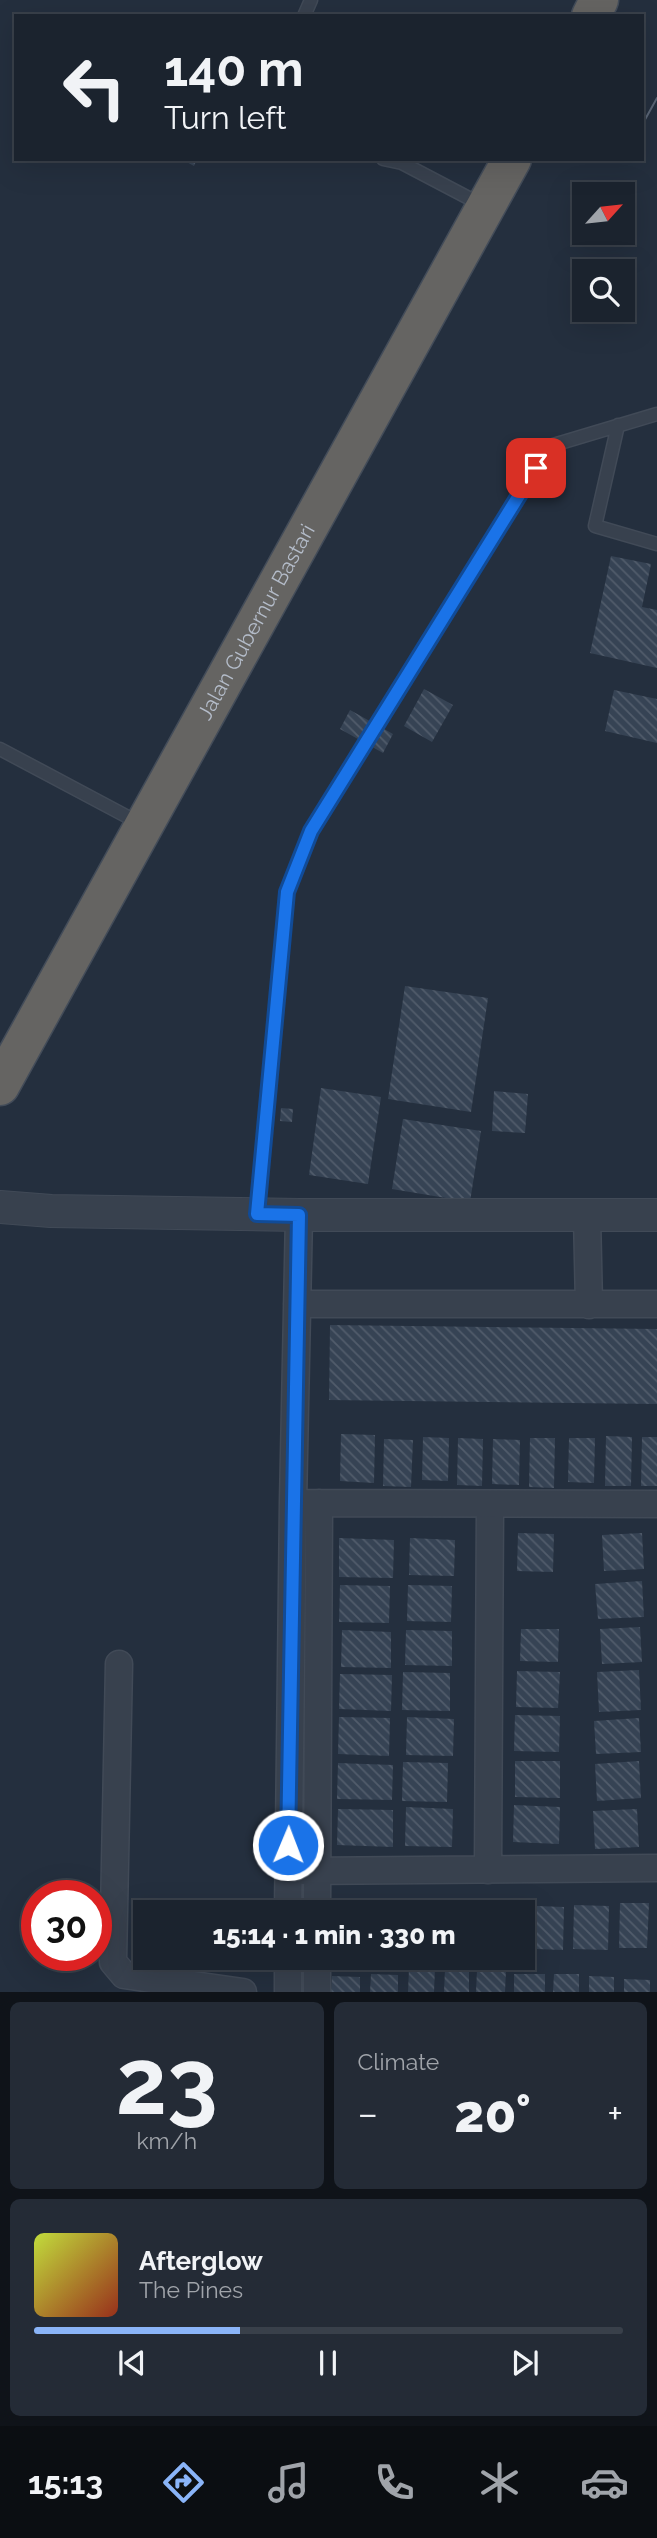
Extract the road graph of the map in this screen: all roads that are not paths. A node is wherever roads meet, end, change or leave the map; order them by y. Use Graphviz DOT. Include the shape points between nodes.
graph roads {
  1 [pos="392,161"];
  2 [pos="511,161"];
  3 [pos="486,206"];
  4 [pos="657,414"];
  5 [pos="618,425"];
  6 [pos="657,544"];
  7 [pos="0,749"];
  8 [pos="144,826"];
  9 [pos="0,1086"];
  10 [pos="0,1207"];
  11 [pos="257,1214"];
  12 [pos="299,1215"];
  13 [pos="657,1215"];
  14 [pos="587,1216"];
  15 [pos="296,1304"];
  16 [pos="657,1304"];
  17 [pos="589,1305"];
  18 [pos="306,1503"];
  19 [pos="490,1504"];
  20 [pos="657,1504"];
  21 [pos="119,1664"];
  22 [pos="657,1868"];
  23 [pos="488,1870"];
  24 [pos="318,1871"];
  25 [pos="288,1872"];
  26 [pos="288,1900"];
  27 [pos="317,1900"];
  28 [pos="288,1970"];
  29 [pos="317,1970"];
  30 [pos="243,1992"];
  31 [pos="288,1992"];
  32 [pos="317,1992"];
  1 -- 3 [label="lane"];
  2 -- 3 [label="highway, Jalan Gubernur Bastari"];
  3 -- 8 [label="highway, Jalan Gubernur Bastari"];
  4 -- 5 [label="lane"];
  5 -- 6 [label="lane" via="595,526"];
  5 -- 11 [label="lane" via="550,446 311,831 287,892"];
  7 -- 8 [label="lane"];
  8 -- 9 [label="highway, Jalan Gubernur Bastari"];
  10 -- 11 [label="street"];
  11 -- 12 [label="street"];
  12 -- 14 [label="street"];
  12 -- 15 [label="street"];
  13 -- 14 [label="street"];
  14 -- 17 [label="street"];
  15 -- 17 [label="street"];
  15 -- 18 [label="street"];
  16 -- 17 [label="street"];
  18 -- 19 [label="street"];
  18 -- 24 [label="street"];
  18 -- 25 [label="street"];
  19 -- 20 [label="street"];
  19 -- 23 [label="street"];
  21 -- 30 [label="street" via="113,1962 124,1975"];
  22 -- 23 [label="street"];
  23 -- 24 [label="street"];
  24 -- 25 [label="street"];
  24 -- 27 [label="street"];
  25 -- 26 [label="street"];
  28 -- 31 [label="street"];
  29 -- 32 [label="street"];
}
